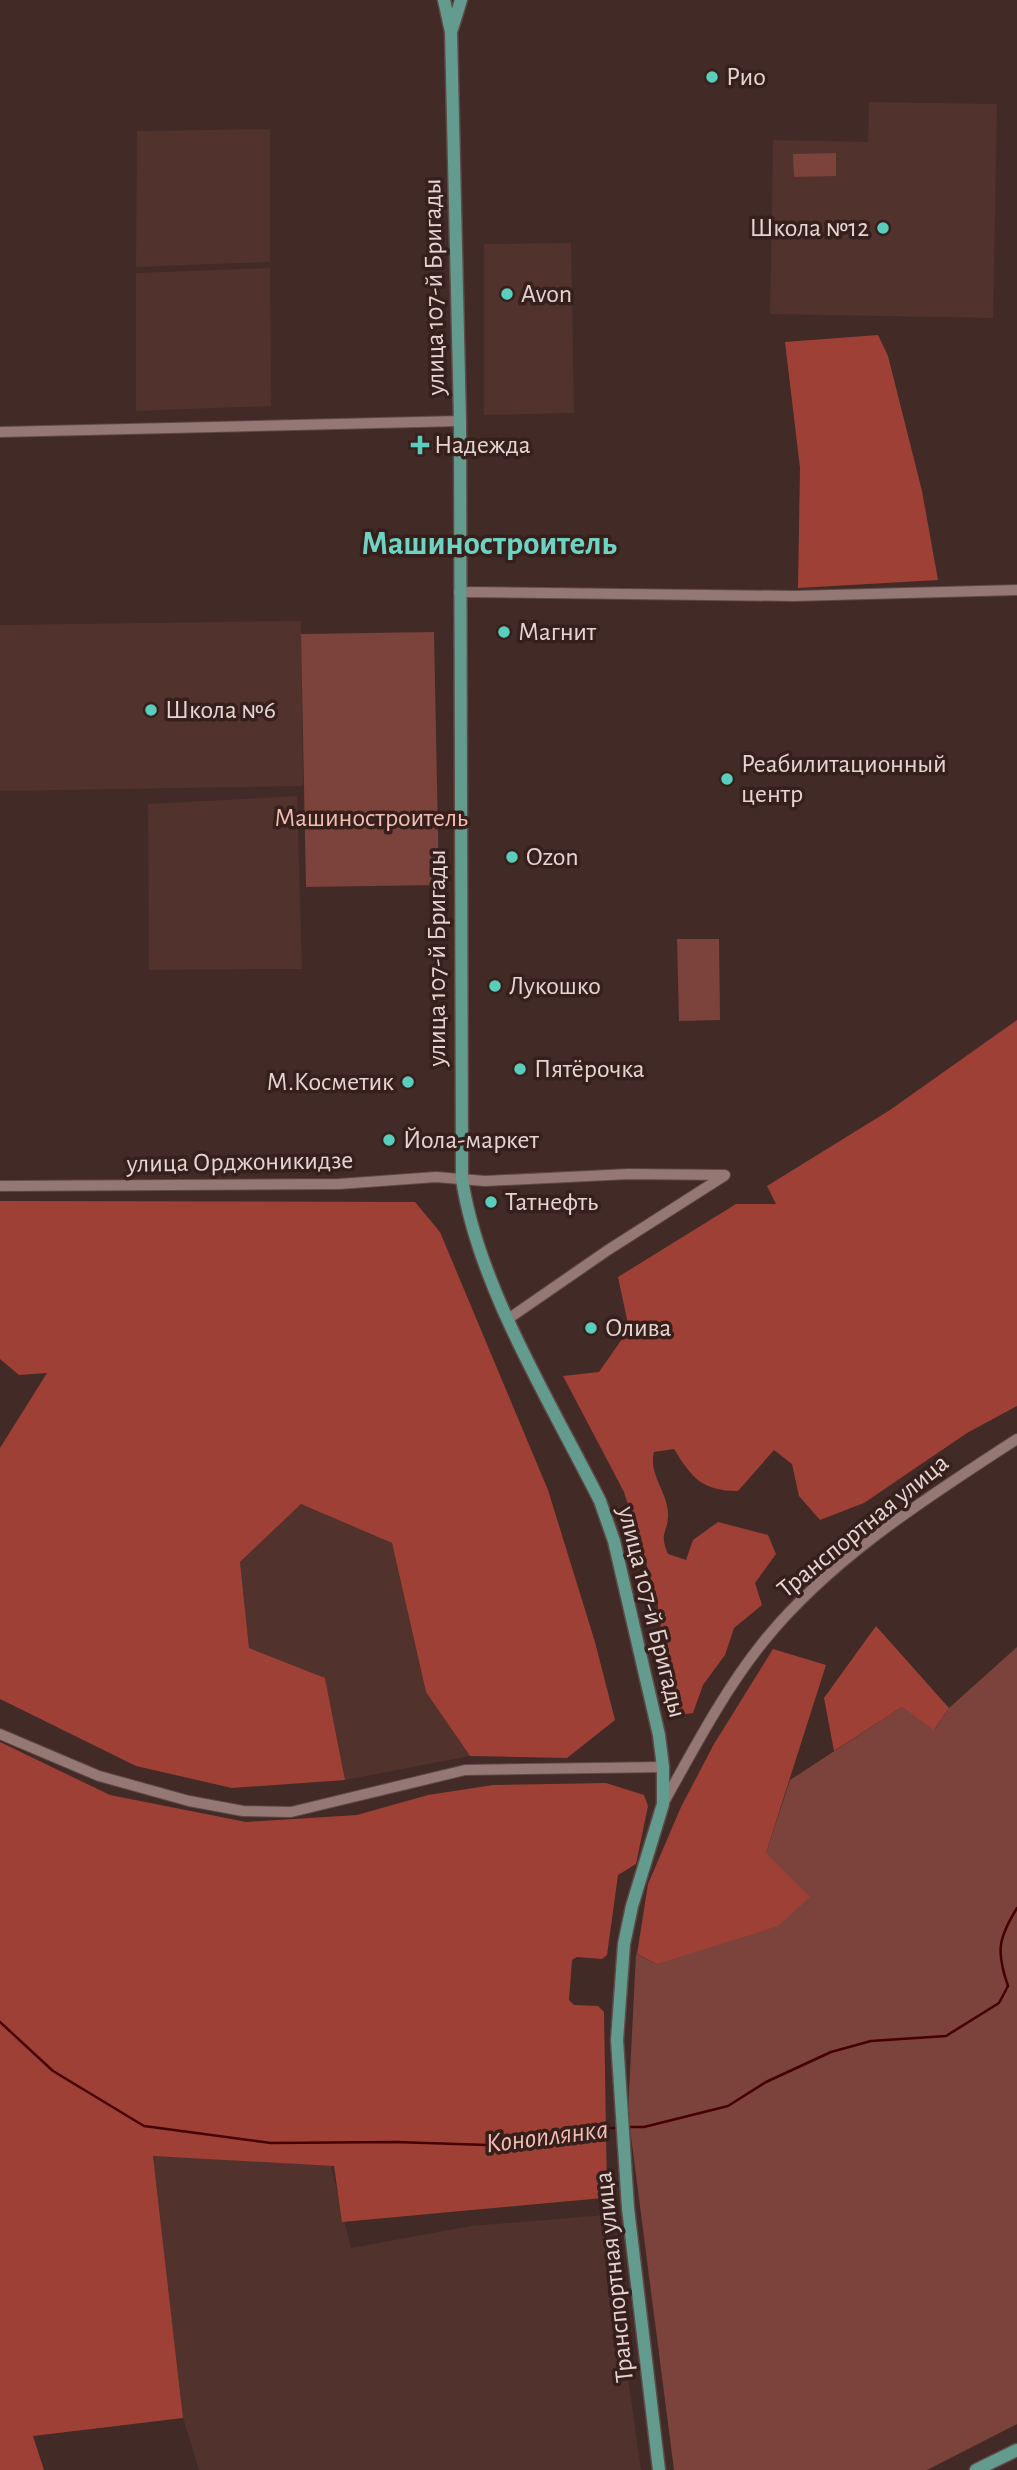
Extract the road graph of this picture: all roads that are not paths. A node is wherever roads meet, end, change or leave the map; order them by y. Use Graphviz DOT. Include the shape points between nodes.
graph roads {
  1 [pos="444,0"];
  2 [pos="461,0"];
  3 [pos="451,32"];
  4 [pos="460,421"];
  5 [pos="0,432"];
  6 [pos="1017,590"];
  7 [pos="459,592"];
  8 [pos="462,1179"];
  9 [pos="0,1186"];
  10 [pos="509,1319"];
  11 [pos="1017,1439"];
  12 [pos="0,1734"];
  13 [pos="663,1767"];
  14 [pos="663,1804"];
  15 [pos="1017,2449"];
  16 [pos="659,2470"];
  17 [pos="976,2470"];
  1 -- 3 [label="main road"];
  2 -- 3 [label="main road"];
  3 -- 4 [label="main road, улица 107-й Бригады"];
  4 -- 5 [label="street"];
  4 -- 7 [label="main road, улица 107-й Бригады"];
  6 -- 7 [label="street" via="794,596"];
  7 -- 8 [label="main road, улица 107-й Бригады"];
  8 -- 9 [label="street, улица Орджоникидзе"];
  8 -- 10 [label="main road, улица 107-й Бригады" via="467,1218"];
  8 -- 10 [label="street, улица Орджоникидзе" via="725,1175"];
  10 -- 13 [label="main road, улица 107-й Бригады" via="600,1501 617,1554"];
  11 -- 14 [label="street, Транспортная улица" via="901,1518 781,1621 698,1741"];
  12 -- 13 [label="street" via="99,1776 243,1811 291,1812 465,1770"];
  13 -- 14 [label="main road, улица 107-й Бригады"];
  14 -- 16 [label="main road, Транспортная улица" via="624,1944 617,2040 624,2157"];
  15 -- 17 [label="main road"];
}
